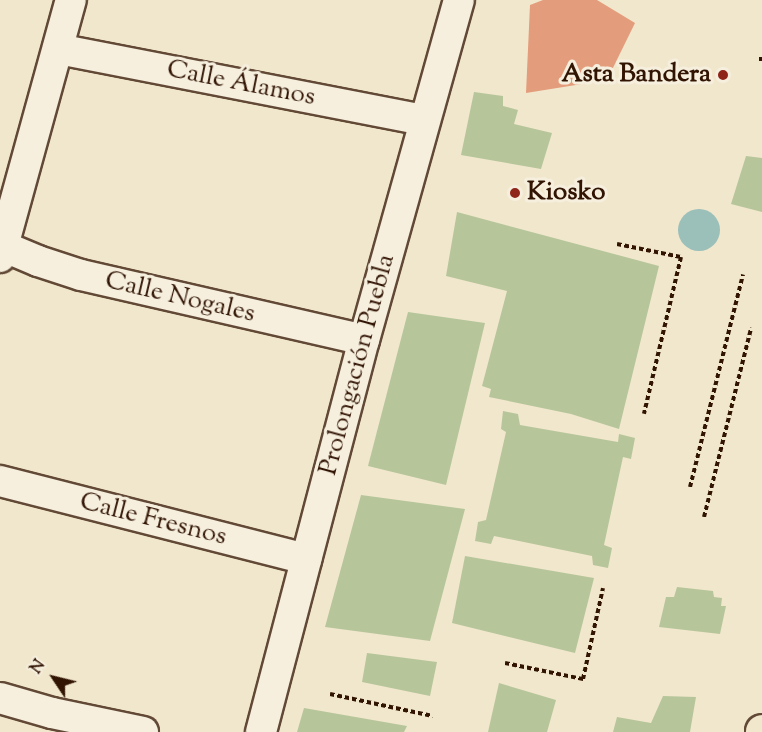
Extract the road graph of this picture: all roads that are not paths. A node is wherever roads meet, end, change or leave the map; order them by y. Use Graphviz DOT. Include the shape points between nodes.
graph roads {
  1 [pos="71,0"];
  2 [pos="459,0"];
  3 [pos="58,49"];
  4 [pos="424,120"];
  5 [pos="1,249"];
  6 [pos="364,340"];
  7 [pos="0,481"];
  8 [pos="306,559"];
  9 [pos="0,698"];
  10 [pos="143,732"];
  11 [pos="261,732"];
  1 -- 3 [label="street"];
  2 -- 4 [label="street, Prolongación Puebla"];
  3 -- 4 [label="street, Calle Álamos"];
  3 -- 5 [label="street"];
  4 -- 6 [label="street, Prolongación Puebla"];
  5 -- 6 [label="street, Calle Nogales" via="81,275"];
  6 -- 8 [label="street, Prolongación Puebla"];
  7 -- 8 [label="street, Calle Fresnos"];
  8 -- 11 [label="street, Prolongación Puebla"];
  9 -- 10 [label="street"];
}
